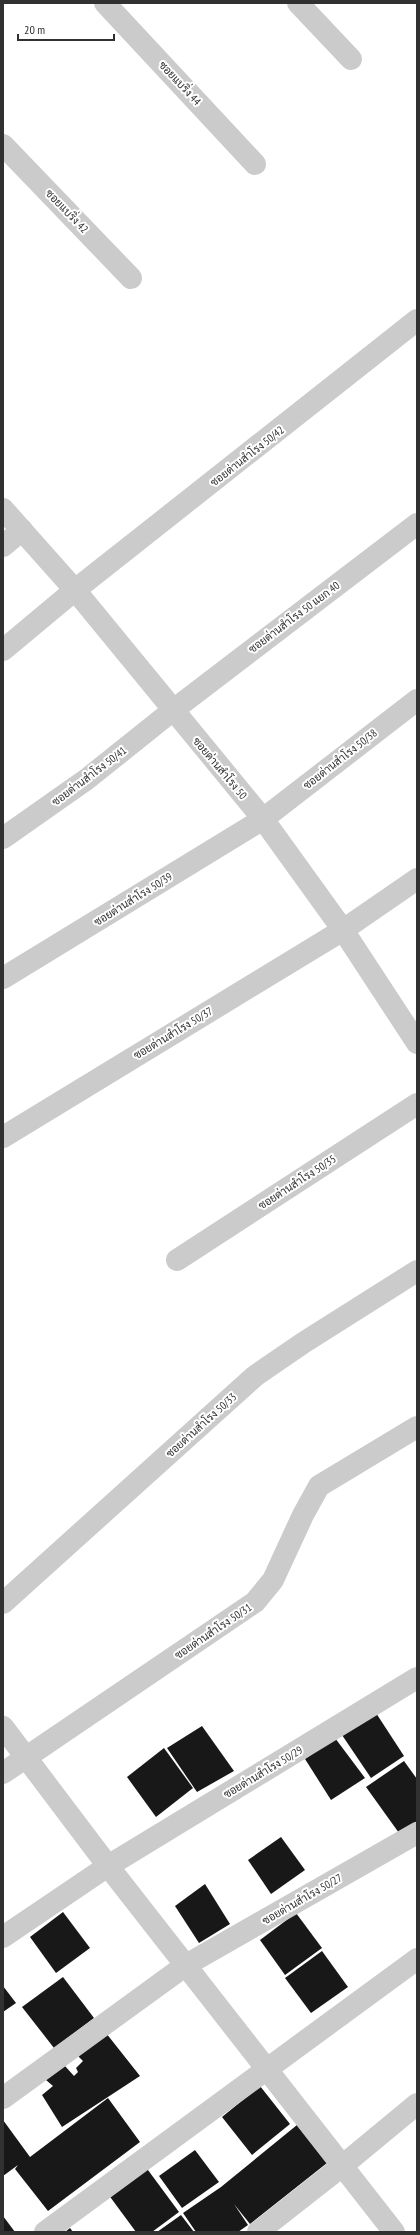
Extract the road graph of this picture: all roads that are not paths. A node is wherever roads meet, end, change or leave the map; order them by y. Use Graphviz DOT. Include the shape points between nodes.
graph roads {
  1 [pos="105,3"];
  2 [pos="298,3"];
  3 [pos="351,59"];
  4 [pos="4,148"];
  5 [pos="255,164"];
  6 [pos="131,278"];
  7 [pos="417,320"];
  8 [pos="3,509"];
  9 [pos="417,524"];
  10 [pos="22,530"];
  11 [pos="3,546"];
  12 [pos="75,590"];
  13 [pos="3,650"];
  14 [pos="417,700"];
  15 [pos="172,711"];
  16 [pos="263,819"];
  17 [pos="3,838"];
  18 [pos="417,879"];
  19 [pos="343,930"];
  20 [pos="3,978"];
  21 [pos="417,1043"];
  22 [pos="417,1104"];
  23 [pos="3,1137"];
  24 [pos="177,1260"];
  25 [pos="417,1271"];
  26 [pos="417,1427"];
  27 [pos="3,1603"];
  28 [pos="417,1678"];
  29 [pos="3,1727"];
  30 [pos="26,1758"];
  31 [pos="3,1773"];
  32 [pos="417,1833"];
  33 [pos="108,1866"];
  34 [pos="3,1937"];
  35 [pos="417,1959"];
  36 [pos="186,1965"];
  37 [pos="268,2069"];
  38 [pos="3,2098"];
  39 [pos="417,2104"];
  40 [pos="342,2166"];
  41 [pos="45,2232"];
  42 [pos="258,2232"];
  43 [pos="394,2232"];
  1 -- 5 [label="street, ซอยแบริ่ง 44"];
  2 -- 3 [label="street"];
  4 -- 6 [label="street, ซอยแบริ่ง 42"];
  7 -- 12 [label="street, ซอยด่านสำโรง 50/42"];
  8 -- 10 [label="street, ซอยด่านสำโรง 50"];
  9 -- 15 [label="street, ซอยด่านสำโรง 50 แยก 40"];
  10 -- 11 [label="street"];
  10 -- 12 [label="street, ซอยด่านสำโรง 50"];
  12 -- 13 [label="street, ซอยด่านสำโรง 50/42"];
  12 -- 15 [label="street, ซอยด่านสำโรง 50"];
  14 -- 16 [label="street, ซอยด่านสำโรง 50/38"];
  15 -- 16 [label="street, ซอยด่านสำโรง 50"];
  15 -- 17 [label="street, ซอยด่านสำโรง 50/41" via="87,779"];
  16 -- 19 [label="street, ซอยด่านสำโรง 50"];
  16 -- 20 [label="street, ซอยด่านสำโรง 50/39"];
  18 -- 19 [label="street, ซอยด่านสำโรง 50/37"];
  19 -- 21 [label="street, ซอยด่านสำโรง 50"];
  19 -- 23 [label="street, ซอยด่านสำโรง 50/37"];
  22 -- 24 [label="street, ซอยด่านสำโรง 50/35"];
  25 -- 27 [label="street, ซอยด่านสำโรง 50/33" via="255,1376"];
  26 -- 30 [label="street, ซอยด่านสำโรง 50/31" via="319,1486 302,1515 273,1580 255,1602"];
  28 -- 33 [label="street, ซอยด่านสำโรง 50/29"];
  29 -- 30 [label="street"];
  30 -- 31 [label="street, ซอยด่านสำโรง 50/31"];
  30 -- 33 [label="street"];
  32 -- 36 [label="street, ซอยด่านสำโรง 50/27"];
  33 -- 34 [label="street, ซอยด่านสำโรง 50/29"];
  33 -- 36 [label="street"];
  35 -- 37 [label="street"];
  36 -- 37 [label="street"];
  36 -- 38 [label="street, ซอยด่านสำโรง 50/27"];
  37 -- 40 [label="street"];
  37 -- 41 [label="street"];
  39 -- 40 [label="street"];
  40 -- 42 [label="street"];
  40 -- 43 [label="street"];
}
